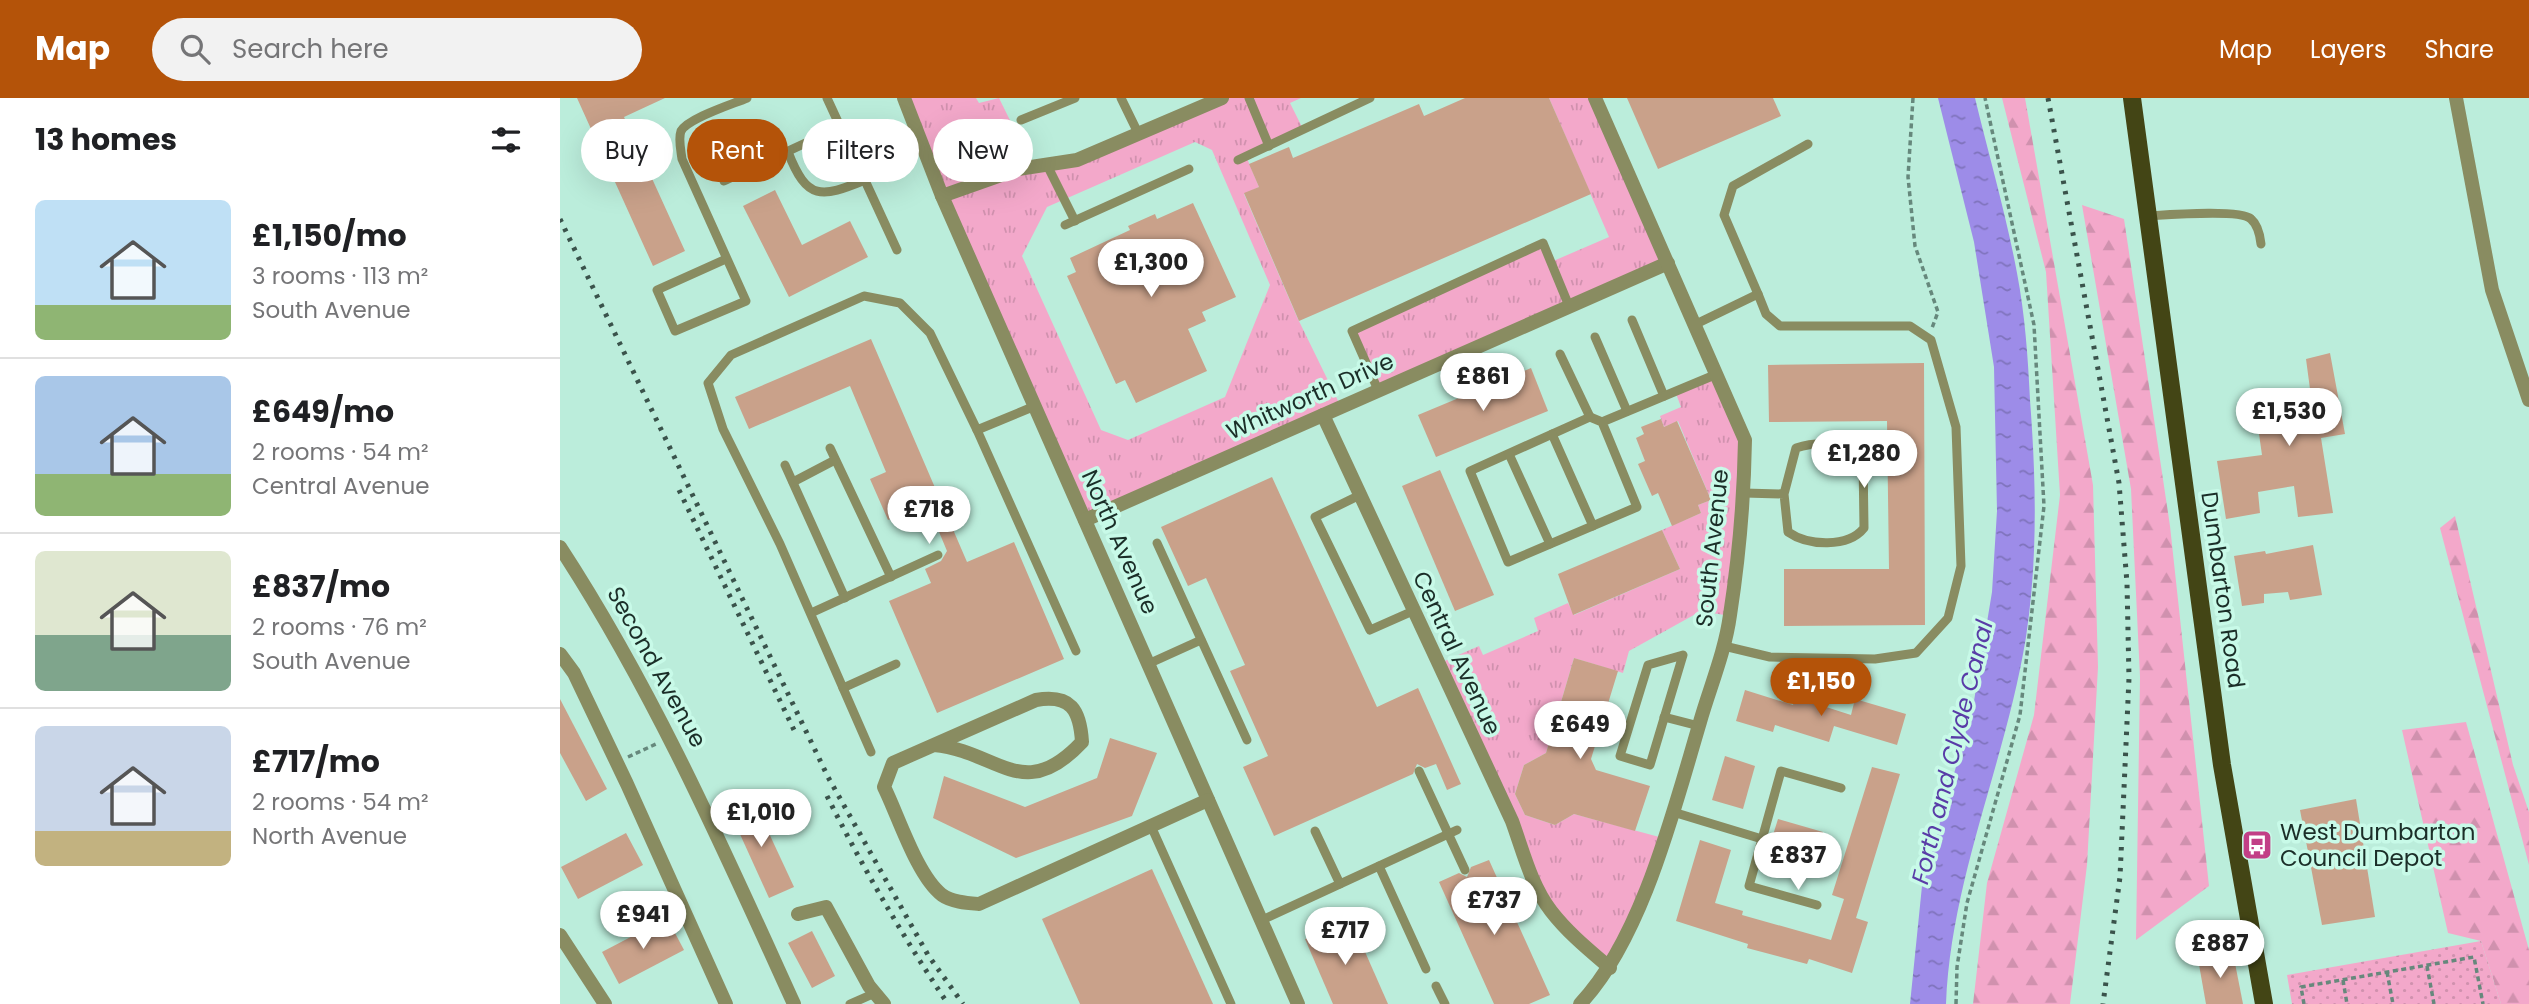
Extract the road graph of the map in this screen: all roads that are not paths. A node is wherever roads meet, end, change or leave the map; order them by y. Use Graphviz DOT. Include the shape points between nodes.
graph roads {
  1 [pos="747,98"];
  2 [pos="827,98"];
  3 [pos="904,98"];
  4 [pos="1075,98"];
  5 [pos="1121,98"];
  6 [pos="1222,98"];
  7 [pos="1249,98"];
  8 [pos="1370,98"];
  9 [pos="1595,98"];
  10 [pos="2132,98"];
  11 [pos="2455,98"];
  12 [pos="837,119"];
  13 [pos="1023,119"];
  14 [pos="1139,135"];
  15 [pos="1808,144"];
  16 [pos="802,145"];
  17 [pos="1269,146"];
  18 [pos="788,152"];
  19 [pos="1238,160"];
  20 [pos="1047,165"];
  21 [pos="1189,169"];
  22 [pos="802,179"];
  23 [pos="806,182"];
  24 [pos="860,182"];
  25 [pos="866,182"];
  26 [pos="942,196"];
  27 [pos="2148,216"];
  28 [pos="1075,220"];
  29 [pos="1065,225"];
  30 [pos="2261,244"];
  31 [pos="897,250"];
  32 [pos="726,259"];
  33 [pos="1668,262"];
  34 [pos="1758,295"];
  35 [pos="1569,306"];
  36 [pos="1632,320"];
  37 [pos="1696,324"];
  38 [pos="1595,337"];
  39 [pos="1560,354"];
  40 [pos="1717,373"];
  41 [pos="1378,390"];
  42 [pos="1664,396"];
  43 [pos="2529,400"];
  44 [pos="1035,406"];
  45 [pos="1627,411"];
  46 [pos="1323,415"];
  47 [pos="1590,417"];
  48 [pos="1602,422"];
  49 [pos="977,430"];
  50 [pos="1552,434"];
  51 [pos="830,448"];
  52 [pos="1509,454"];
  53 [pos="835,460"];
  54 [pos="786,465"];
  55 [pos="793,482"];
  56 [pos="1744,493"];
  57 [pos="1784,494"];
  58 [pos="1360,495"];
  59 [pos="1086,520"];
  60 [pos="1593,526"];
  61 [pos="1157,543"];
  62 [pos="1550,544"];
  63 [pos="560,547"];
  64 [pos="938,555"];
  65 [pos="891,577"];
  66 [pos="845,598"];
  67 [pos="1413,611"];
  68 [pos="811,613"];
  69 [pos="1201,640"];
  70 [pos="1724,646"];
  71 [pos="1076,651"];
  72 [pos="560,654"];
  73 [pos="896,664"];
  74 [pos="1149,664"];
  75 [pos="843,688"];
  76 [pos="1664,717"];
  77 [pos="1699,726"];
  78 [pos="1247,740"];
  79 [pos="934,745"];
  80 [pos="871,752"];
  81 [pos="1419,771"];
  82 [pos="1841,788"];
  83 [pos="1208,800"];
  84 [pos="1673,812"];
  85 [pos="1151,826"];
  86 [pos="1315,831"];
  87 [pos="1452,832"];
  88 [pos="1762,839"];
  89 [pos="1379,866"];
  90 [pos="1465,870"];
  91 [pos="1340,884"];
  92 [pos="1817,905"];
  93 [pos="798,914"];
  94 [pos="1262,920"];
  95 [pos="560,935"];
  96 [pos="1610,968"];
  97 [pos="1426,969"];
  98 [pos="1436,986"];
  99 [pos="879,999"];
  100 [pos="605,1004"];
  101 [pos="726,1004"];
  102 [pos="794,1004"];
  103 [pos="850,1004"];
  104 [pos="1231,1004"];
  105 [pos="1298,1004"];
  106 [pos="1445,1004"];
  107 [pos="1580,1004"];
  108 [pos="2264,1004"];
  1 -- 32 [label="lane" via="692,121 681,131 682,159"];
  2 -- 12 [label="lane"];
  3 -- 26 [label="street, North Avenue"];
  4 -- 13 [label="lane"];
  5 -- 14 [label="lane"];
  6 -- 14 [label="street"];
  7 -- 17 [label="lane"];
  8 -- 17 [label="lane"];
  9 -- 33 [label="street, South Avenue"];
  10 -- 27 [label="main road, Dumbarton Road"];
  11 -- 43 [label="street" via="2492,290"];
  14 -- 20 [label="street" via="1077,160"];
  15 -- 34 [label="lane" via="1733,186 1724,215"];
  16 -- 18 [label="lane"];
  17 -- 19 [label="lane"];
  18 -- 22 [label="lane"];
  20 -- 26 [label="street" via="1018,169"];
  20 -- 28 [label="lane"];
  21 -- 28 [label="lane"];
  23 -- 24 [label="lane" via="829,194"];
  25 -- 31 [label="lane"];
  26 -- 44 [label="street, North Avenue"];
  27 -- 30 [label="lane" via="2243,214 2251,219"];
  27 -- 108 [label="main road, Dumbarton Road" via="2222,765"];
  28 -- 29 [label="lane"];
  32 -- 32 [label="lane" via="746,301 676,331 657,290"];
  33 -- 35 [label="street, Whitworth Drive"];
  33 -- 37 [label="street, South Avenue"];
  34 -- 37 [label="lane"];
  34 -- 70 [label="lane" via="1766,314 1780,326 1910,326 1931,340 1956,427 1961,566 1948,618 1916,653 1875,659 1770,657"];
  35 -- 41 [label="street, Whitworth Drive"];
  35 -- 41 [label="lane" via="1543,243 1352,331"];
  36 -- 42 [label="lane"];
  37 -- 40 [label="street, South Avenue"];
  38 -- 45 [label="lane"];
  39 -- 47 [label="lane"];
  40 -- 42 [label="lane"];
  40 -- 56 [label="street, South Avenue" via="1745,440"];
  41 -- 46 [label="street, Whitworth Drive"];
  42 -- 45 [label="lane"];
  44 -- 49 [label="lane"];
  44 -- 59 [label="street, North Avenue"];
  45 -- 48 [label="lane"];
  46 -- 58 [label="street, Central Avenue"];
  46 -- 59 [label="street, Whitworth Drive"];
  47 -- 48 [label="lane"];
  47 -- 50 [label="lane"];
  48 -- 60 [label="lane" via="1637,507"];
  49 -- 68 [label="lane" via="930,333 900,303 864,296 731,355 708,383 723,429"];
  49 -- 71 [label="lane"];
  50 -- 52 [label="lane"];
  50 -- 60 [label="lane"];
  51 -- 53 [label="lane"];
  52 -- 62 [label="lane"];
  52 -- 62 [label="lane" via="1470,471 1507,562"];
  53 -- 55 [label="lane"];
  53 -- 65 [label="lane"];
  54 -- 55 [label="lane"];
  55 -- 66 [label="lane"];
  56 -- 57 [label="lane"];
  56 -- 70 [label="street, South Avenue"];
  57 -- 57 [label="lane" via="1796,448 1809,443 1851,447 1863,457 1864,528 1857,536 1843,542 1798,539 1788,532"];
  58 -- 67 [label="street, Central Avenue"];
  58 -- 67 [label="lane" via="1315,517 1370,630"];
  59 -- 74 [label="street, North Avenue"];
  60 -- 62 [label="lane"];
  61 -- 69 [label="lane"];
  63 -- 102 [label="street, Second Avenue" via="600,607 670,738"];
  64 -- 65 [label="lane"];
  65 -- 66 [label="lane"];
  66 -- 68 [label="lane"];
  67 -- 96 [label="street, Central Avenue" via="1549,909"];
  68 -- 75 [label="lane"];
  69 -- 74 [label="lane"];
  69 -- 78 [label="lane"];
  70 -- 77 [label="street, South Avenue"];
  72 -- 101 [label="street" via="574,673 617,762"];
  73 -- 75 [label="lane"];
  74 -- 83 [label="street, North Avenue"];
  75 -- 80 [label="lane"];
  76 -- 76 [label="lane" via="1650,765 1620,756 1648,665 1683,654"];
  76 -- 77 [label="lane"];
  77 -- 84 [label="street, South Avenue"];
  79 -- 79 [label="street" via="955,747 1017,774 1034,773 1067,759 1082,742 1081,720 1069,703 1054,697 1036,700"];
  79 -- 85 [label="street" via="893,763 884,787 920,865 943,896 979,904"];
  81 -- 87 [label="lane"];
  82 -- 88 [label="lane" via="1780,771"];
  83 -- 85 [label="street"];
  83 -- 94 [label="street, North Avenue"];
  84 -- 88 [label="lane"];
  84 -- 96 [label="street, South Avenue" via="1627,937"];
  85 -- 104 [label="lane"];
  86 -- 91 [label="lane"];
  87 -- 89 [label="lane"];
  87 -- 90 [label="lane"];
  88 -- 92 [label="lane" via="1749,886"];
  89 -- 91 [label="lane"];
  89 -- 97 [label="lane"];
  91 -- 94 [label="lane"];
  93 -- 99 [label="street" via="827,907"];
  94 -- 105 [label="street, North Avenue"];
  95 -- 100 [label="street"];
  96 -- 107 [label="street, South Avenue"];
  98 -- 106 [label="lane"];
  99 -- 103 [label="lane"];
}
